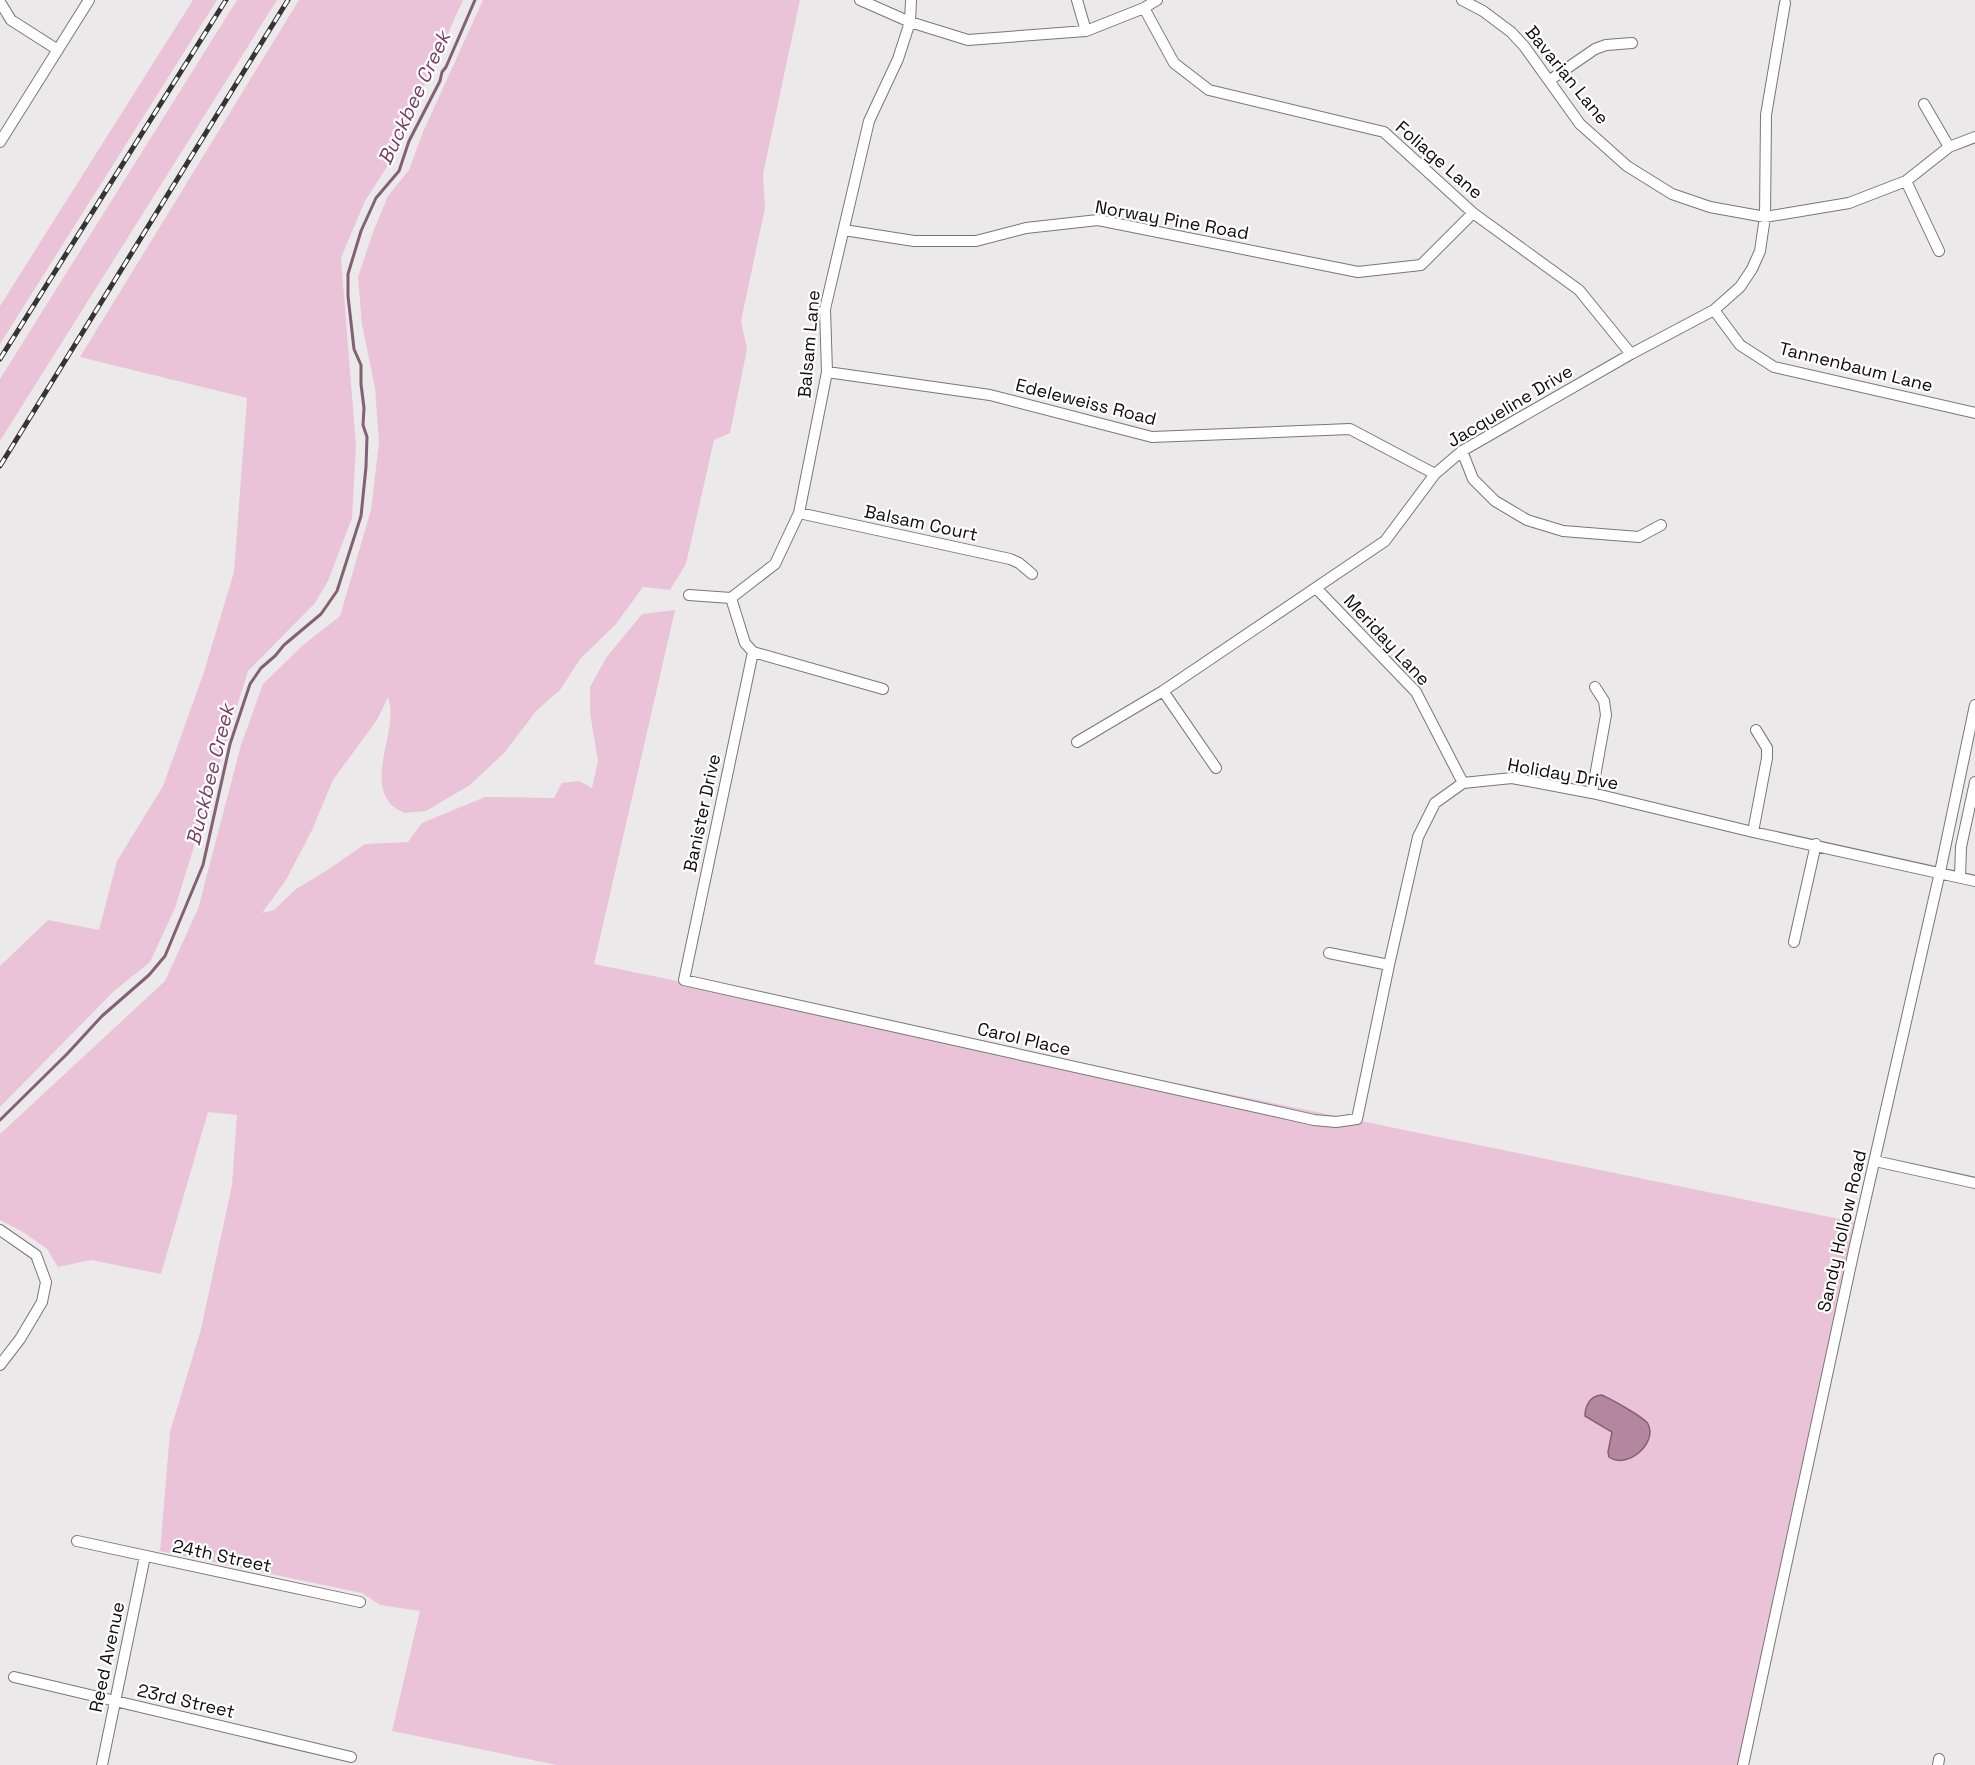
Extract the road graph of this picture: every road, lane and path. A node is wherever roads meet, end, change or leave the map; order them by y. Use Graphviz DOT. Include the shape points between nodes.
graph roads {
  1 [pos="89,0"];
  2 [pos="860,0"];
  3 [pos="911,0"];
  4 [pos="1077,0"];
  5 [pos="1157,0"];
  6 [pos="1462,0"];
  7 [pos="0,2"];
  8 [pos="1785,3"];
  9 [pos="1144,8"];
  10 [pos="910,22"];
  11 [pos="1086,31"];
  12 [pos="1632,43"];
  13 [pos="58,50"];
  14 [pos="1550,80"];
  15 [pos="1924,104"];
  16 [pos="1975,137"];
  17 [pos="0,142"];
  18 [pos="1949,147"];
  19 [pos="1906,181"];
  20 [pos="1473,213"];
  21 [pos="1764,218"];
  22 [pos="843,230"];
  23 [pos="1939,251"];
  24 [pos="1714,310"];
  25 [pos="1631,354"];
  26 [pos="827,372"];
  27 [pos="1975,413"];
  28 [pos="1462,451"];
  29 [pos="1435,474"];
  30 [pos="799,513"];
  31 [pos="1662,525"];
  32 [pos="1032,574"];
  33 [pos="1316,588"];
  34 [pos="689,595"];
  35 [pos="731,598"];
  36 [pos="753,652"];
  37 [pos="1595,687"];
  38 [pos="883,689"];
  39 [pos="1163,691"];
  40 [pos="1975,705"];
  41 [pos="1756,730"];
  42 [pos="1077,742"];
  43 [pos="1216,768"];
  44 [pos="1975,782"];
  45 [pos="1463,783"];
  46 [pos="1592,793"];
  47 [pos="1753,832"];
  48 [pos="1816,844"];
  49 [pos="1940,872"];
  50 [pos="1960,877"];
  51 [pos="1975,880"];
  52 [pos="1794,942"];
  53 [pos="1329,953"];
  54 [pos="1389,965"];
  55 [pos="684,980"];
  56 [pos="1357,1119"];
  57 [pos="1875,1161"];
  58 [pos="1975,1183"];
  59 [pos="0,1230"];
  60 [pos="0,1365"];
  61 [pos="77,1541"];
  62 [pos="145,1556"];
  63 [pos="360,1602"];
  64 [pos="14,1677"];
  65 [pos="114,1701"];
  66 [pos="351,1758"];
  67 [pos="102,1765"];
  68 [pos="1743,1765"];
  1 -- 13 [label="street"];
  2 -- 10 [label="street"];
  3 -- 10 [label="street, Balsam Lane"];
  4 -- 11 [label="street"];
  5 -- 9 [label="street"];
  6 -- 14 [label="street, Bavarian Lane" via="1511,32"];
  7 -- 13 [label="street" via="11,20"];
  8 -- 21 [label="street, Jacqueline Drive" via="1766,115"];
  9 -- 11 [label="street"];
  9 -- 20 [label="street, Foliage Lane" via="1174,63 1209,90 1384,132"];
  10 -- 11 [label="street" via="968,40"];
  10 -- 22 [label="street, Balsam Lane" via="898,59 869,121"];
  12 -- 14 [label="street" via="1594,49"];
  13 -- 17 [label="street"];
  14 -- 21 [label="street, Bavarian Lane" via="1580,124 1627,166 1654,184 1692,202"];
  15 -- 18 [label="street"];
  16 -- 18 [label="street, Bavarian Lane"];
  18 -- 19 [label="street, Bavarian Lane"];
  19 -- 21 [label="street, Bavarian Lane" via="1849,203"];
  19 -- 23 [label="street"];
  20 -- 22 [label="street, Norway Pine Road" via="1421,265 1358,272 1098,220 1026,228 976,241 914,241"];
  20 -- 25 [label="street, Foliage Lane" via="1580,290"];
  21 -- 24 [label="street, Jacqueline Drive" via="1760,251 1752,269 1740,287"];
  22 -- 26 [label="street, Balsam Lane" via="825,309"];
  24 -- 25 [label="street, Jacqueline Drive"];
  24 -- 27 [label="street, Tannenbaum Lane" via="1740,345 1774,367"];
  25 -- 28 [label="street, Jacqueline Drive"];
  26 -- 29 [label="street, Edeleweiss Road" via="990,395 1152,437 1350,429"];
  26 -- 30 [label="street, Balsam Lane"];
  28 -- 29 [label="street, Jacqueline Drive"];
  28 -- 31 [label="street" via="1473,479 1495,501 1527,520 1563,531 1639,537"];
  29 -- 33 [label="street, Jacqueline Drive" via="1385,541"];
  30 -- 32 [label="street, Balsam Court" via="1010,559"];
  30 -- 35 [label="street, Balsam Lane" via="775,564"];
  33 -- 39 [label="street, Jacqueline Drive"];
  33 -- 45 [label="street, Meriday Lane" via="1416,692"];
  34 -- 35 [label="street"];
  35 -- 36 [label="street" via="745,643"];
  36 -- 38 [label="street"];
  36 -- 55 [label="street, Banister Drive"];
  37 -- 46 [label="street" via="1604,701 1606,715"];
  39 -- 42 [label="street, Jacqueline Drive"];
  39 -- 43 [label="street"];
  40 -- 49 [label="street, Sandy Hollow Road"];
  41 -- 47 [label="street" via="1767,748 1767,758"];
  44 -- 50 [label="street" via="1961,848"];
  45 -- 46 [label="street, Holiday Drive" via="1512,778"];
  45 -- 54 [label="street, Holiday Drive" via="1435,803 1418,837"];
  46 -- 47 [label="street, Holiday Drive"];
  47 -- 48 [label="street, Holiday Drive"];
  48 -- 49 [label="street, Holiday Drive"];
  48 -- 52 [label="street"];
  49 -- 50 [label="street, Holiday Drive"];
  49 -- 57 [label="street, Sandy Hollow Road"];
  50 -- 51 [label="street, Holiday Drive"];
  53 -- 54 [label="street"];
  54 -- 56 [label="street, Holiday Drive"];
  55 -- 56 [label="street, Carol Place" via="1314,1120"];
  57 -- 58 [label="street"];
  57 -- 68 [label="street, Sandy Hollow Road"];
  59 -- 60 [label="street" via="36,1255 46,1282 42,1302"];
  61 -- 62 [label="street, 24th Street"];
  62 -- 63 [label="street, 24th Street"];
  62 -- 65 [label="street, Reed Avenue"];
  64 -- 65 [label="street, 23rd Street"];
  65 -- 66 [label="street, 23rd Street"];
  65 -- 67 [label="street, Reed Avenue"];
}
